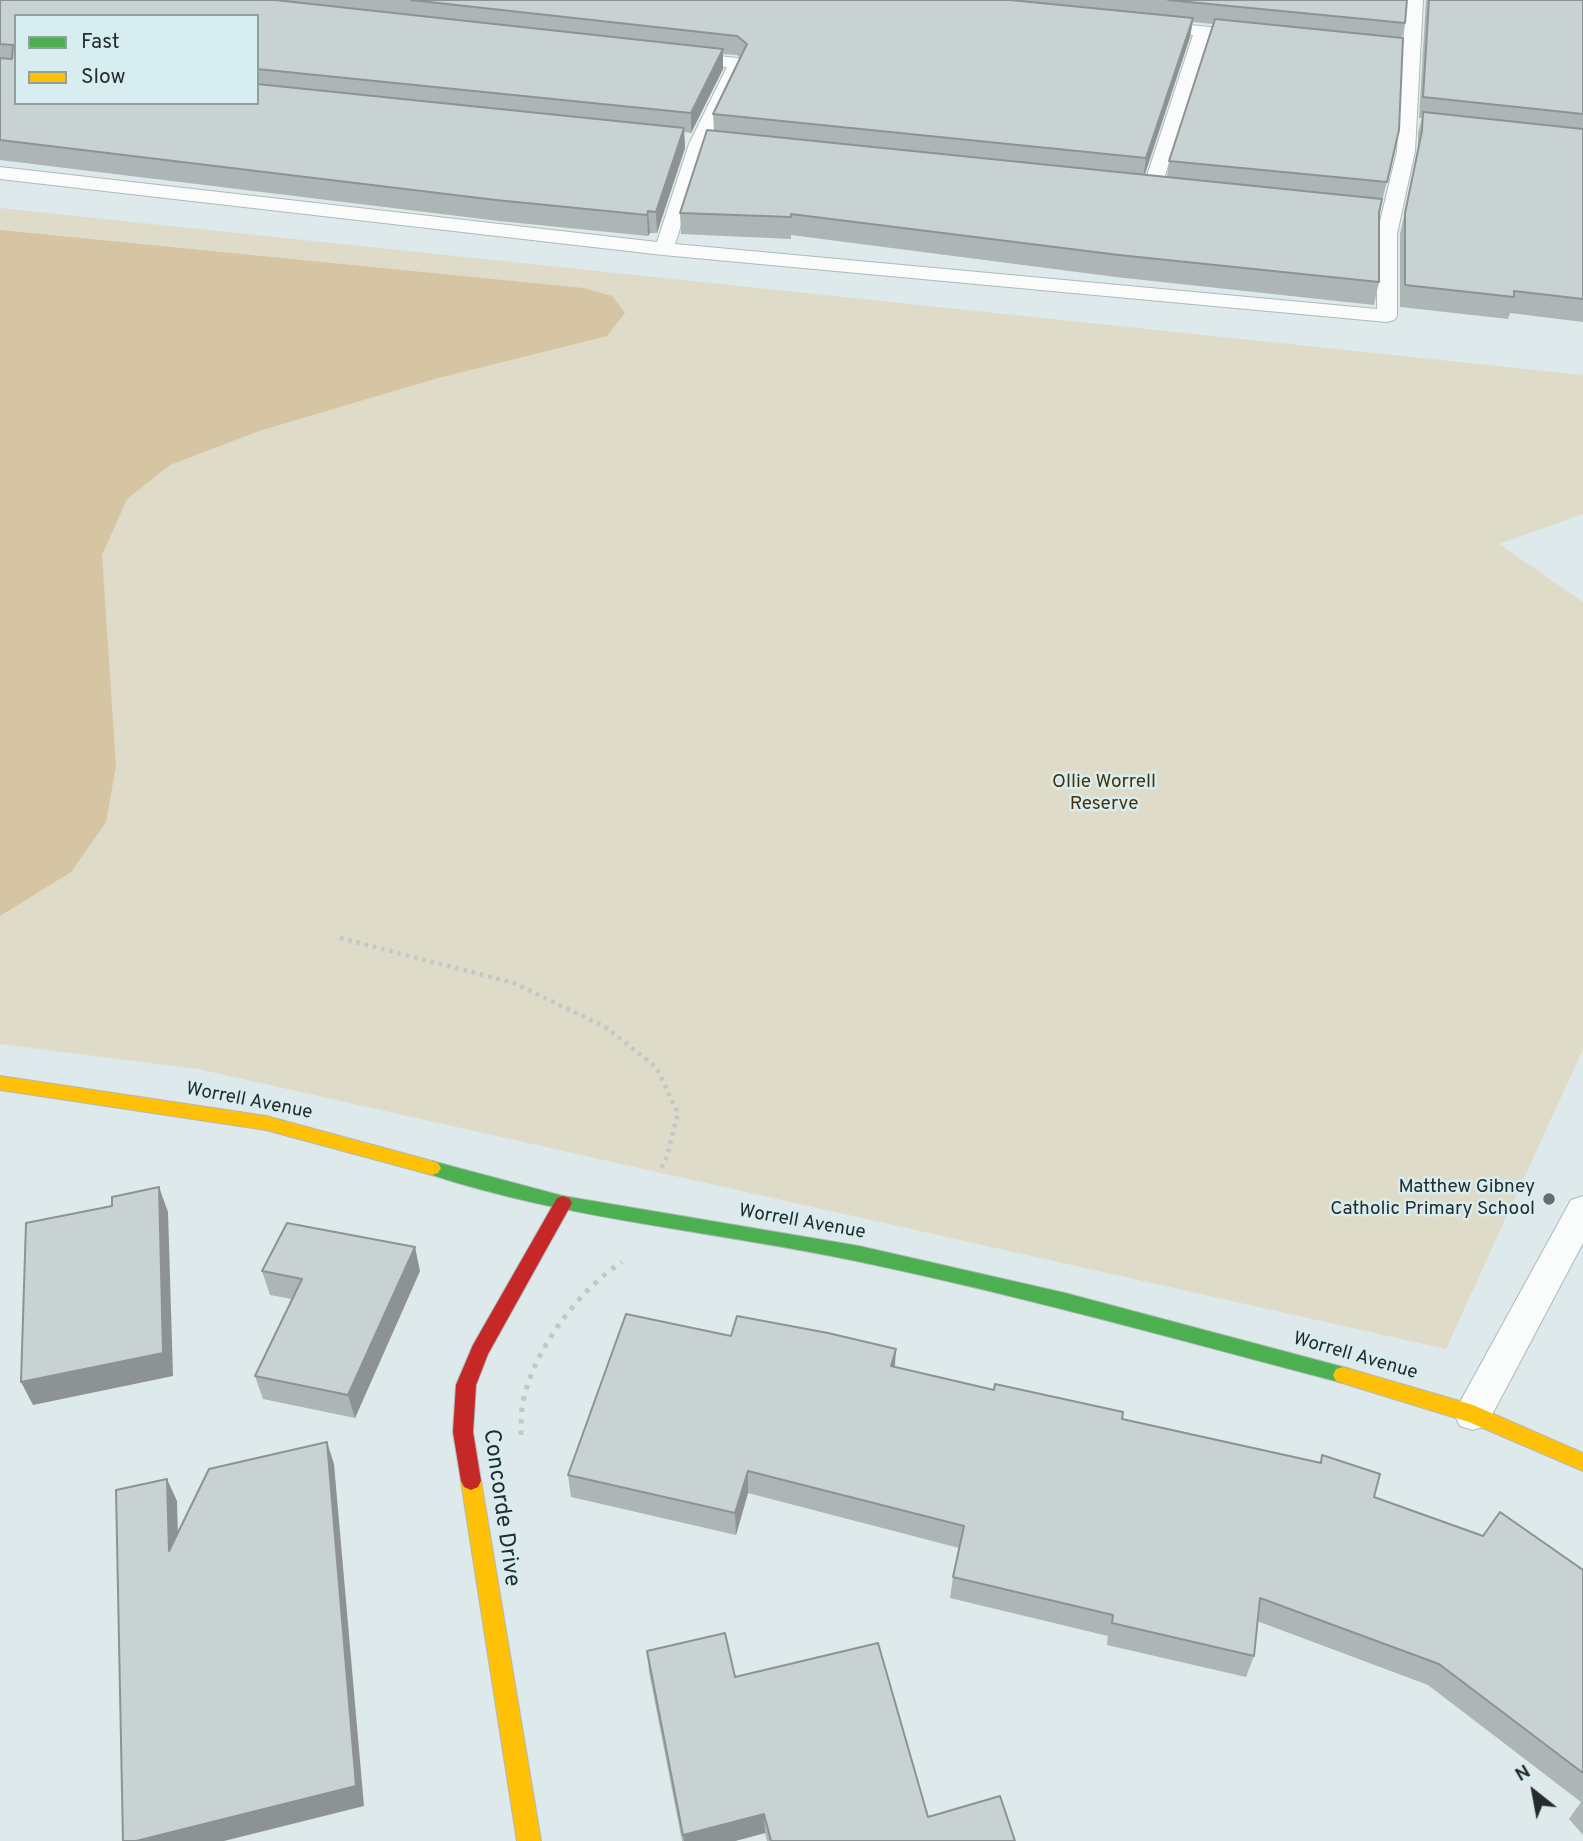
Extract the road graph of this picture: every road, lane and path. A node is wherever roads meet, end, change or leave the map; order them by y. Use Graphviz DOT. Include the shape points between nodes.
graph roads {
  1 [pos="1415,0"];
  2 [pos="1131,24"];
  3 [pos="1203,31"];
  4 [pos="1270,38"];
  5 [pos="1348,45"];
  6 [pos="1411,51"];
  7 [pos="668,55"];
  8 [pos="0,173"];
  9 [pos="1152,188"];
  10 [pos="663,249"];
  11 [pos="340,938"];
  12 [pos="0,1083"];
  13 [pos="564,1203"];
  14 [pos="1583,1210"];
  15 [pos="639,1217"];
  16 [pos="629,1260"];
  17 [pos="1473,1414"];
  18 [pos="521,1440"];
  19 [pos="1583,1461"];
  20 [pos="529,1841"];
  1 -- 6 [label="lane"];
  2 -- 3 [label="lane"];
  3 -- 4 [label="lane"];
  3 -- 9 [label="lane"];
  5 -- 6 [label="lane"];
  6 -- 10 [label="lane" via="1414,124 1386,212 1387,316"];
  7 -- 10 [label="lane" via="737,63 699,142 675,228"];
  8 -- 10 [label="lane"];
  11 -- 15 [label="path" via="514,983 605,1027 656,1067 678,1113 667,1156"];
  12 -- 13 [label="street, Worrell Avenue" via="266,1123"];
  13 -- 15 [label="street, Worrell Avenue"];
  13 -- 20 [label="street, Concorde Drive" via="480,1351 466,1385 463,1432"];
  14 -- 17 [label="lane"];
  15 -- 17 [label="street, Worrell Avenue" via="859,1254 1065,1301"];
  16 -- 18 [label="path" via="575,1299 547,1346 523,1404"];
  17 -- 19 [label="street, Worrell Avenue"];
}
